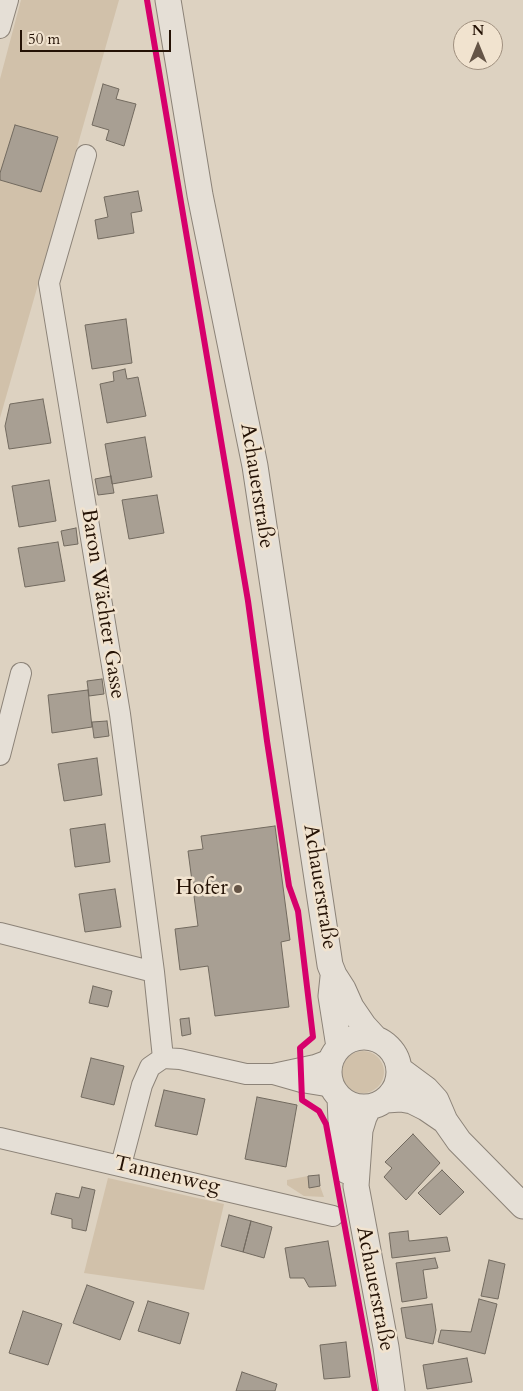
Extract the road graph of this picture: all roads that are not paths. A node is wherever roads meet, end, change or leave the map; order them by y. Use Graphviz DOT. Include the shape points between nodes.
graph roads {
  1 [pos="8,0"];
  2 [pos="168,0"];
  3 [pos="0,28"];
  4 [pos="86,155"];
  5 [pos="21,673"];
  6 [pos="0,755"];
  7 [pos="0,933"];
  8 [pos="154,972"];
  9 [pos="334,975"];
  10 [pos="375,1038"];
  11 [pos="335,1053"];
  12 [pos="163,1058"];
  13 [pos="399,1069"];
  14 [pos="273,1074"];
  15 [pos="336,1093"];
  16 [pos="378,1104"];
  17 [pos="445,1121"];
  18 [pos="0,1138"];
  19 [pos="121,1165"];
  20 [pos="356,1186"];
  21 [pos="523,1206"];
  22 [pos="333,1216"];
  23 [pos="392,1391"];
  1 -- 3 [label="street"];
  2 -- 9 [label="street, Achauerstraße" via="200,195 255,466 293,728"];
  4 -- 8 [label="street, Baron Wächter Gasse" via="49,283 120,714"];
  5 -- 6 [label="street"];
  7 -- 8 [label="street"];
  8 -- 12 [label="street, Baron Wächter Gasse"];
  9 -- 10 [label="street, Achauerstraße" via="351,1007"];
  9 -- 11 [label="street, Achauerstraße" via="331,996"];
  10 -- 11 [label="street" via="354,1038"];
  10 -- 13 [label="street" via="392,1050"];
  11 -- 14 [label="street" via="315,1065"];
  11 -- 15 [label="street" via="329,1075"];
  12 -- 14 [label="street" via="246,1074"];
  12 -- 19 [label="street" via="150,1067 142,1086"];
  13 -- 16 [label="street" via="395,1089"];
  13 -- 17 [label="street" via="426,1088 436,1100"];
  14 -- 15 [label="street"];
  15 -- 16 [label="street" via="351,1105"];
  15 -- 20 [label="street, Achauerstraße" via="345,1165"];
  16 -- 17 [label="street" via="401,1099 412,1101"];
  16 -- 20 [label="street, Achauerstraße" via="364,1117 360,1130"];
  17 -- 21 [label="street" via="459,1141"];
  18 -- 19 [label="street, Tannenweg"];
  19 -- 22 [label="street, Tannenweg"];
  20 -- 23 [label="street, Achauerstraße"];
}
